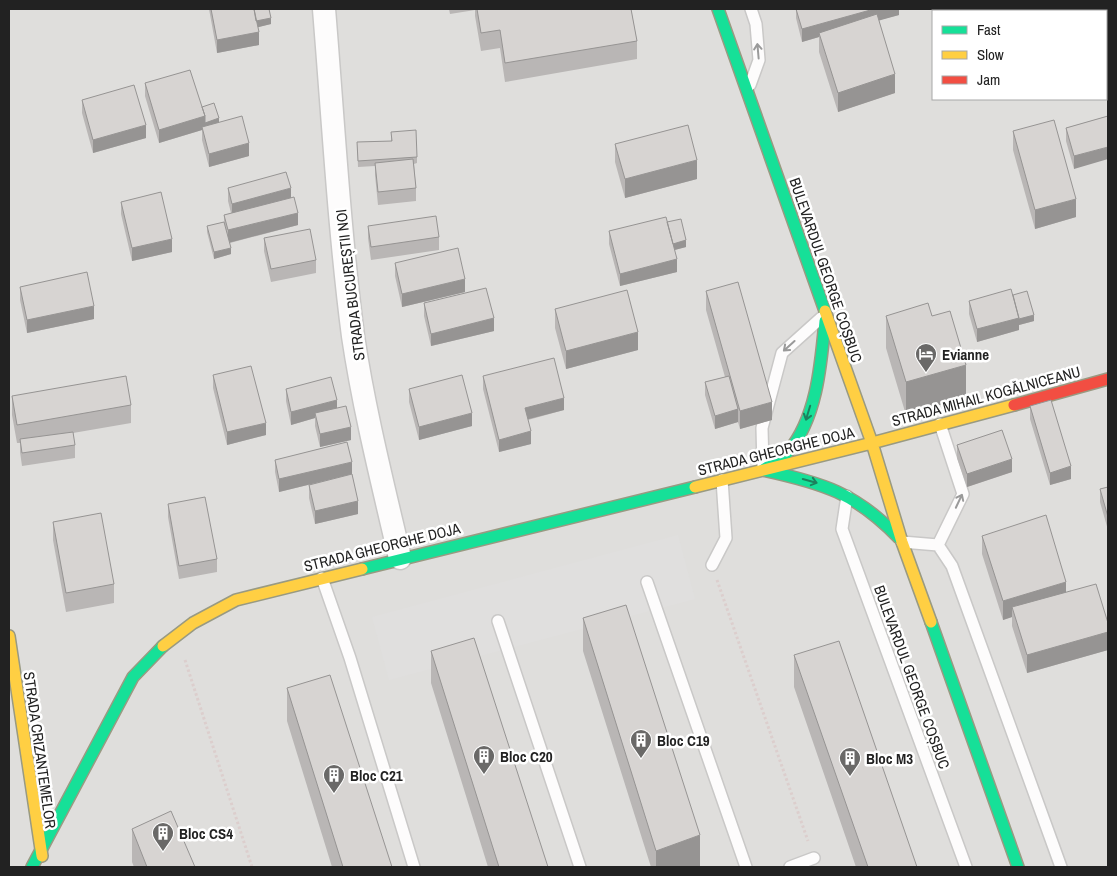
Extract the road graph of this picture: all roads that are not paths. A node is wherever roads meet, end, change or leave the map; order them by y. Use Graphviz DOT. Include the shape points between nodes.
graph roads {
  1 [pos="324,9"];
  2 [pos="718,9"];
  3 [pos="750,9"];
  4 [pos="748,92"];
  5 [pos="826,314"];
  6 [pos="1108,379"];
  7 [pos="940,424"];
  8 [pos="872,443"];
  9 [pos="763,470"];
  10 [pos="722,480"];
  11 [pos="847,496"];
  12 [pos="902,542"];
  13 [pos="938,546"];
  14 [pos="400,558"];
  15 [pos="712,565"];
  16 [pos="322,578"];
  17 [pos="647,582"];
  18 [pos="498,621"];
  19 [pos="9,636"];
  20 [pos="40,852"];
  21 [pos="814,858"];
  22 [pos="32,867"];
  23 [pos="47,867"];
  24 [pos="414,867"];
  25 [pos="580,867"];
  26 [pos="746,867"];
  27 [pos="790,867"];
  28 [pos="966,867"];
  29 [pos="1018,867"];
  30 [pos="1061,867"];
  1 -- 14 [label="street, STRADA BUCUREȘTII NOI" via="343,248 354,338"];
  2 -- 4 [label="main road, BULEVARDUL GEORGE COȘBUC"];
  4 -- 3 [label="lane, one-way" via="759,60 756,24"];
  4 -- 5 [label="main road, BULEVARDUL GEORGE COȘBUC"];
  5 -- 8 [label="main road, BULEVARDUL GEORGE COȘBUC"];
  5 -- 9 [label="main road, one-way" via="821,363 805,423 788,452"];
  5 -- 9 [label="lane, one-way" via="782,353 762,428"];
  6 -- 7 [label="main road, STRADA MIHAIL KOGĂLNICEANU"];
  7 -- 8 [label="main road, STRADA MIHAIL KOGĂLNICEANU"];
  13 -- 7 [label="lane, one-way" via="962,494"];
  8 -- 9 [label="main road, STRADA GHEORGHE DOJA"];
  8 -- 12 [label="main road, BULEVARDUL GEORGE COȘBUC"];
  9 -- 10 [label="main road, STRADA GHEORGHE DOJA"];
  9 -- 11 [label="main road, one-way" via="826,485"];
  10 -- 14 [label="main road, STRADA GHEORGHE DOJA"];
  10 -- 15 [label="lane" via="726,538"];
  11 -- 12 [label="main road" via="875,513"];
  11 -- 28 [label="lane, BULEVARDUL GEORGE COȘBUC" via="842,529"];
  12 -- 13 [label="lane"];
  12 -- 29 [label="main road, BULEVARDUL GEORGE COȘBUC"];
  13 -- 30 [label="lane" via="952,566"];
  14 -- 16 [label="main road, STRADA GHEORGHE DOJA"];
  16 -- 20 [label="main road, STRADA GHEORGHE DOJA" via="236,600 204,614 155,652 133,677"];
  16 -- 24 [label="lane"];
  17 -- 26 [label="lane"];
  18 -- 25 [label="lane"];
  19 -- 20 [label="main road, STRADA CRIZANTEMELOR"];
  20 -- 22 [label="main road, STRADA GHEORGHE DOJA"];
  20 -- 23 [label="main road, STRADA CRIZANTEMELOR"];
  21 -- 27 [label="lane"];
}
